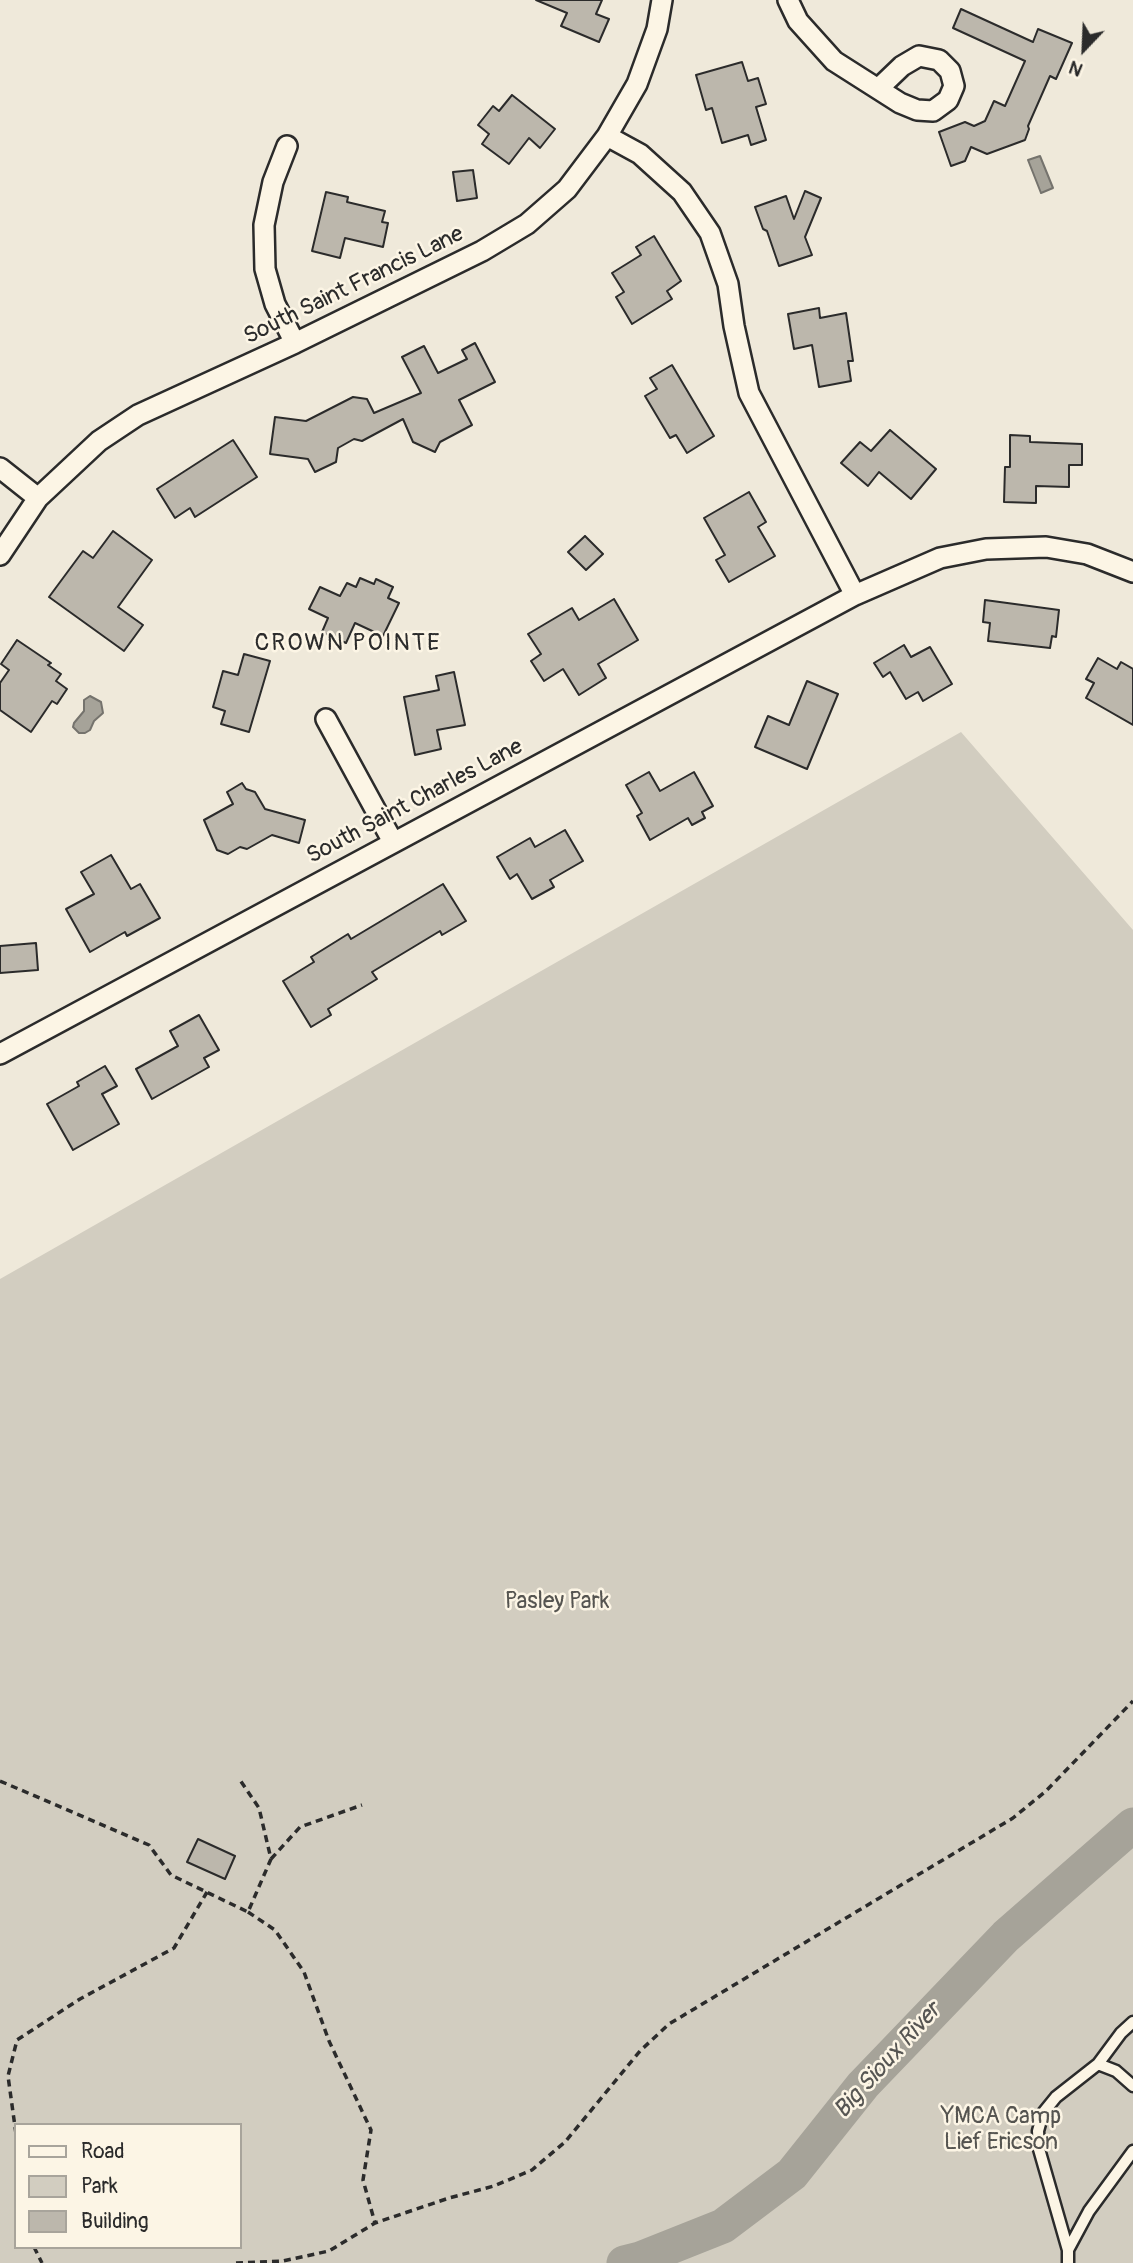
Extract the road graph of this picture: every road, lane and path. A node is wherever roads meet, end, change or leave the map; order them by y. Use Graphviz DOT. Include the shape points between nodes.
graph roads {
  1 [pos="662,0"];
  2 [pos="788,0"];
  3 [pos="878,88"];
  4 [pos="607,135"];
  5 [pos="288,146"];
  6 [pos="295,343"];
  7 [pos="0,468"];
  8 [pos="38,498"];
  9 [pos="0,555"];
  10 [pos="1133,572"];
  11 [pos="855,595"];
  12 [pos="326,719"];
  13 [pos="393,842"];
  14 [pos="0,1054"];
  15 [pos="1133,1701"];
  16 [pos="240,1780"];
  17 [pos="0,1781"];
  18 [pos="362,1805"];
  19 [pos="271,1859"];
  20 [pos="207,1892"];
  21 [pos="248,1912"];
  22 [pos="1133,2022"];
  23 [pos="1098,2064"];
  24 [pos="1133,2086"];
  25 [pos="14,2123"];
  26 [pos="1133,2151"];
  27 [pos="375,2222"];
  28 [pos="1068,2250"];
  29 [pos="236,2263"];
  30 [pos="1068,2263"];
  1 -- 4 [label="street, South Saint Francis Lane" via="657,29 637,83"];
  2 -- 3 [label="street" via="797,21 834,61"];
  4 -- 6 [label="street, South Saint Francis Lane" via="567,189 527,225"];
  4 -- 11 [label="street" via="640,154 682,192 710,233 728,284 749,393"];
  5 -- 6 [label="street" via="273,182 264,225 265,269 275,304"];
  6 -- 8 [label="street, South Saint Francis Lane" via="138,415 99,441"];
  7 -- 8 [label="street"];
  8 -- 9 [label="street, South Saint Francis Lane"];
  10 -- 11 [label="street, South Saint Charles Lane" via="1087,554 1046,547 986,550 940,558"];
  11 -- 13 [label="street, South Saint Charles Lane"];
  12 -- 13 [label="street"];
  13 -- 14 [label="street, South Saint Charles Lane"];
  15 -- 27 [label="path" via="1046,1791 1013,1818 669,2024 565,2142 532,2170"];
  16 -- 19 [label="path" via="259,1808"];
  17 -- 20 [label="path" via="149,1845 171,1875"];
  18 -- 19 [label="path" via="300,1827"];
  19 -- 21 [label="path"];
  20 -- 21 [label="path"];
  20 -- 25 [label="path" via="174,1948 17,2039 8,2076"];
  21 -- 27 [label="path" via="275,1930 304,1972 329,2041 372,2130 363,2180"];
  22 -- 23 [label="lane"];
  23 -- 24 [label="lane" via="1116,2071"];
  23 -- 28 [label="lane" via="1056,2097 1042,2113 1038,2131"];
  26 -- 28 [label="lane" via="1089,2211"];
  27 -- 29 [label="path" via="329,2251 283,2261"];
  28 -- 30 [label="lane"];
}
